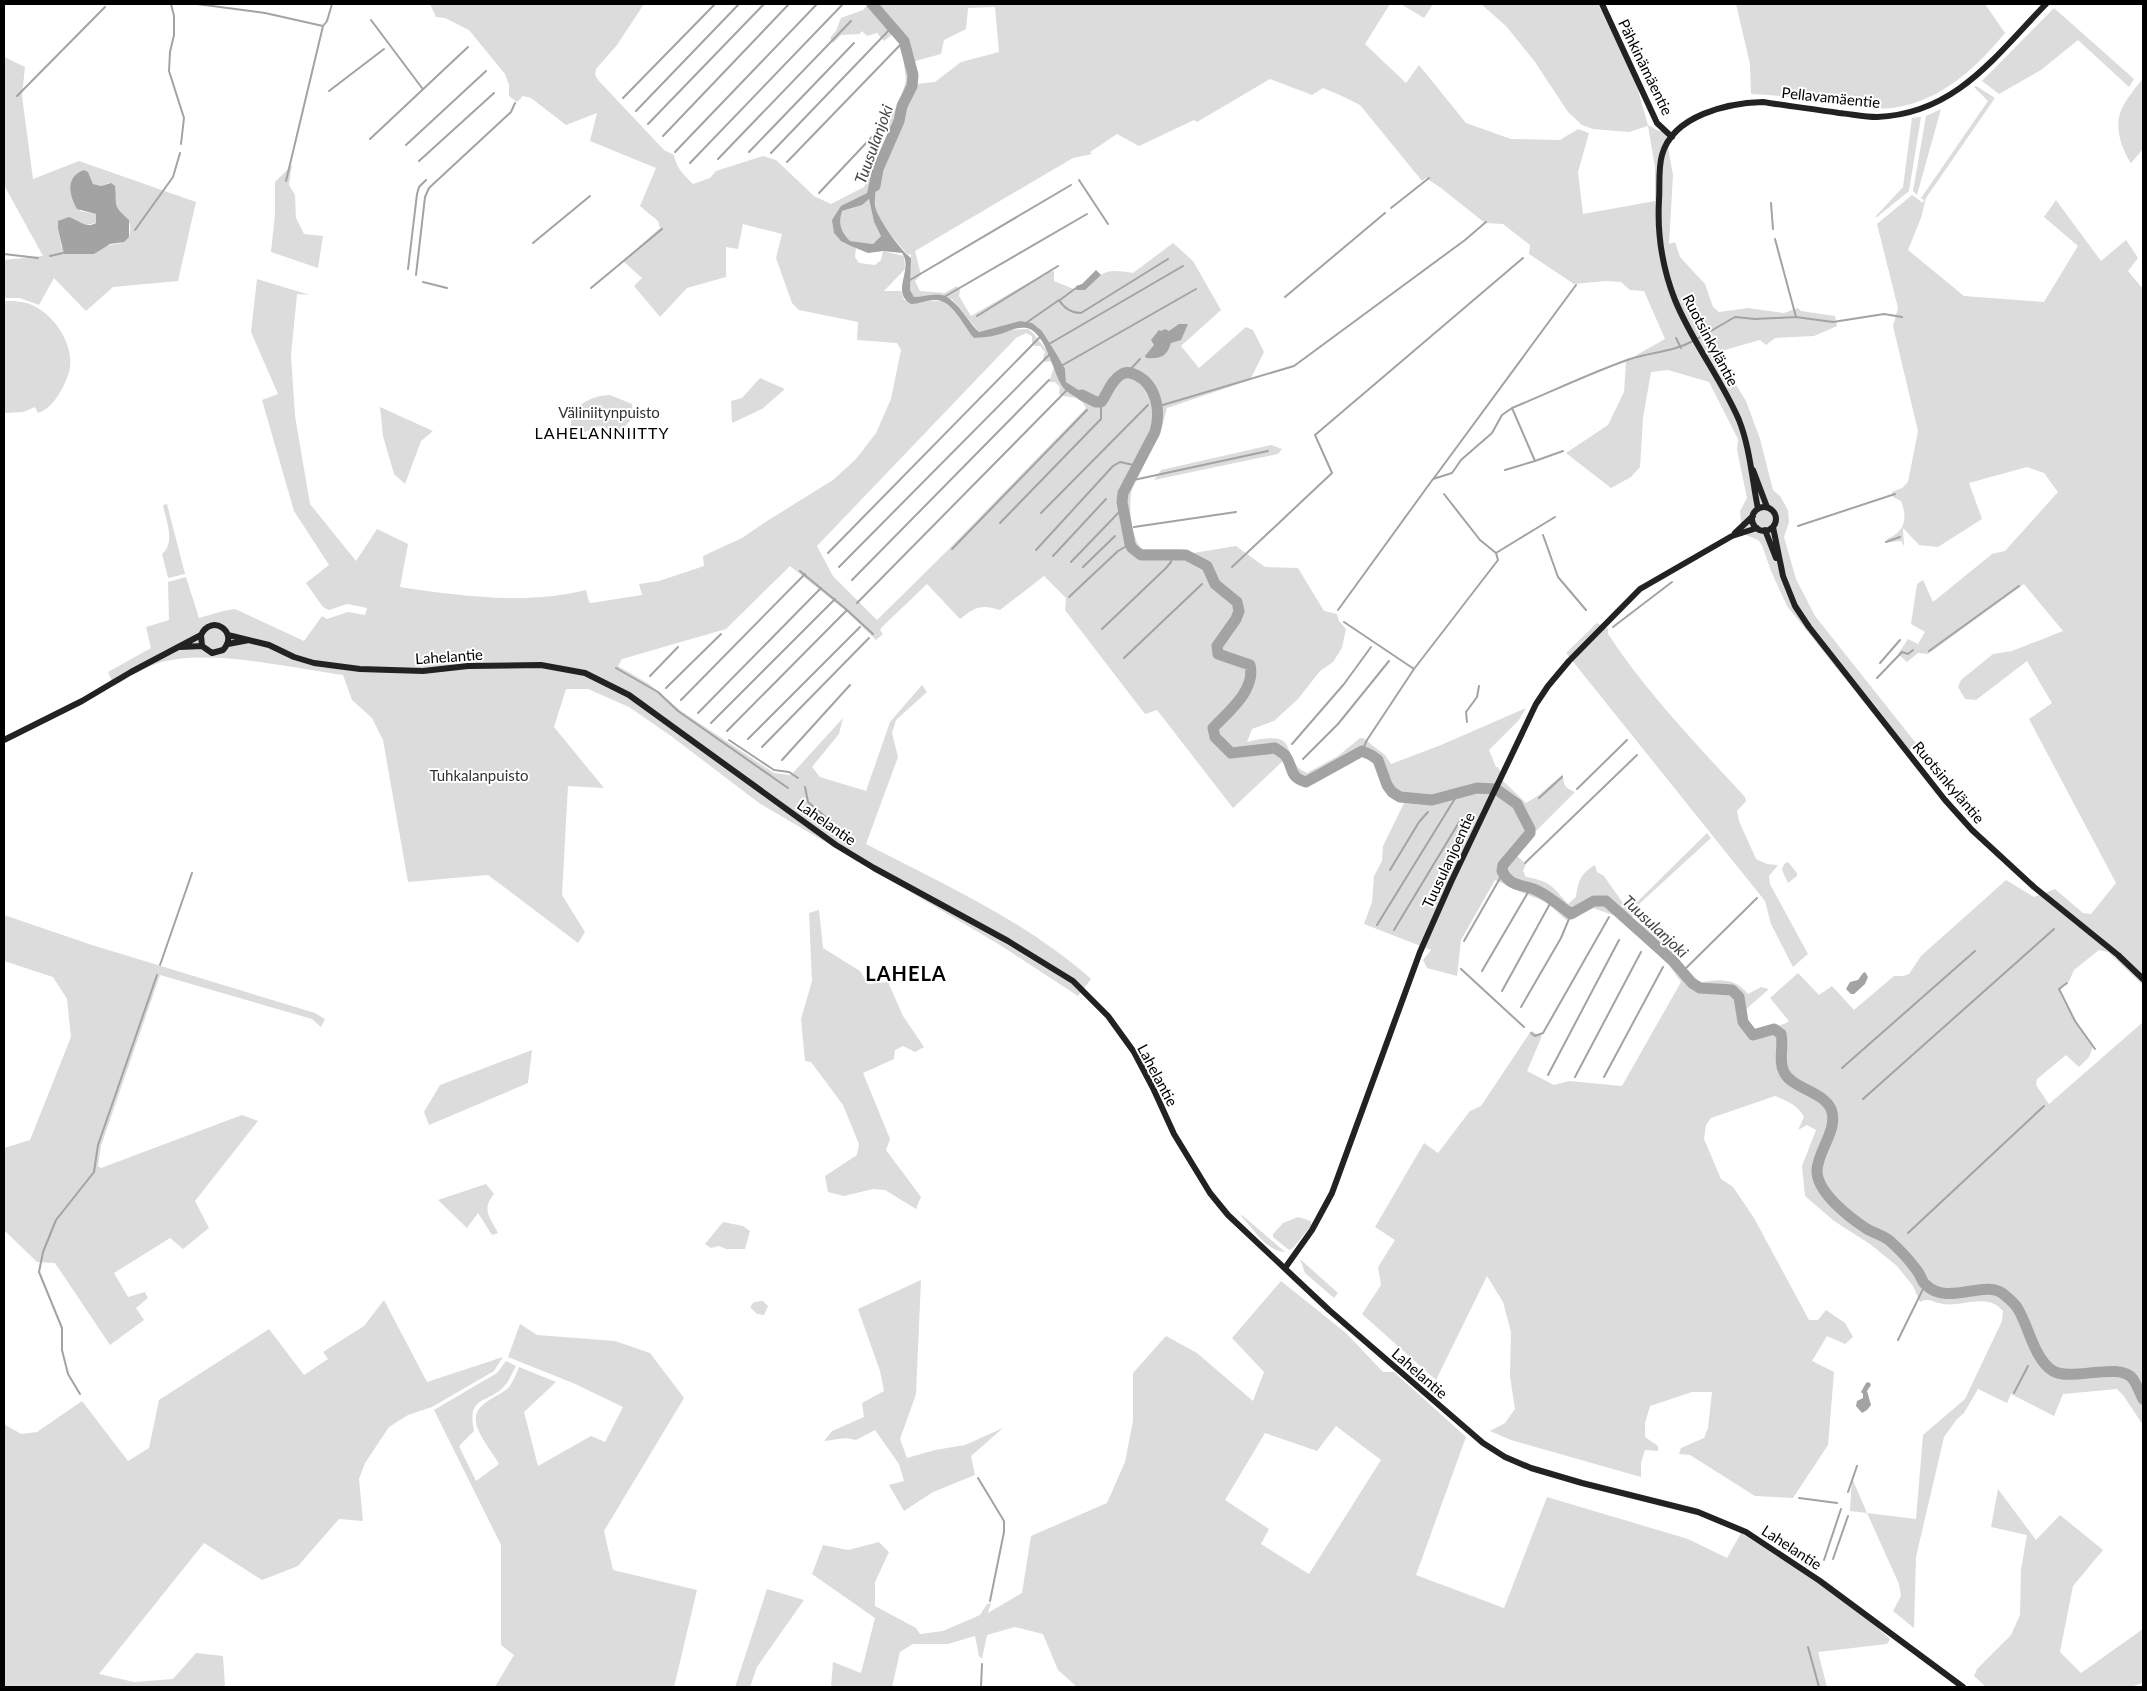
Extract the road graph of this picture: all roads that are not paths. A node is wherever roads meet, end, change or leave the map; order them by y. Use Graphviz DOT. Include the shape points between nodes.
graph roads {
  1 [pos="1602,4"];
  2 [pos="2046,4"];
  3 [pos="1672,137"];
  4 [pos="1751,467"];
  5 [pos="1767,507"];
  6 [pos="1758,509"];
  7 [pos="1753,516"];
  8 [pos="1773,527"];
  9 [pos="1757,528"];
  10 [pos="1765,530"];
  11 [pos="1732,536"];
  12 [pos="1779,564"];
  13 [pos="201,635"];
  14 [pos="228,635"];
  15 [pos="250,640"];
  16 [pos="228,644"];
  17 [pos="202,646"];
  18 [pos="179,647"];
  19 [pos="4,740"];
  20 [pos="2143,979"];
  21 [pos="1285,1268"];
  22 [pos="1963,1687"];
  1 -- 3 [label="street, Pähkinämäentie" via="1657,123"];
  2 -- 3 [label="street, Pellavamäentie" via="1970,82 1949,96 1915,110 1875,117 1750,102 1690,119"];
  3 -- 4 [label="street, Ruotsinkyläntie" via="1662,156 1658,239 1667,279 1684,322 1728,397 1739,422"];
  4 -- 5 [label="street, Ruotsinkyläntie"];
  4 -- 6 [label="street, Ruotsinkyläntie"];
  5 -- 6 [label="street"];
  5 -- 8 [label="street" via="1775,513"];
  6 -- 7 [label="street"];
  7 -- 9 [label="street"];
  7 -- 11 [label="street, Tuusulanjoentie"];
  8 -- 10 [label="street"];
  8 -- 12 [label="street, Ruotsinkyläntie"];
  9 -- 10 [label="street"];
  9 -- 11 [label="street, Tuusulanjoentie"];
  10 -- 12 [label="street, Ruotsinkyläntie"];
  11 -- 21 [label="street, Tuusulanjoentie" via="1640,589 1568,661 1536,704 1420,952 1332,1193 1316,1225"];
  12 -- 20 [label="street, Ruotsinkyläntie" via="1795,606 1808,627 1972,830"];
  13 -- 14 [label="street, Lahelantie" via="205,628 216,624"];
  13 -- 17 [label="street"];
  13 -- 18 [label="street, Lahelantie"];
  14 -- 15 [label="street, Lahelantie"];
  14 -- 16 [label="street"];
  15 -- 16 [label="street, Lahelantie"];
  15 -- 21 [label="street, Lahelantie" via="314,663 360,669 415,671 540,665 585,673 629,695 836,845 1073,981 1108,1016 1134,1052 1174,1134 1210,1193"];
  16 -- 17 [label="street, Lahelantie" via="216,653 208,652"];
  17 -- 18 [label="street, Lahelantie"];
  18 -- 19 [label="street, Lahelantie" via="82,702"];
  21 -- 22 [label="street, Lahelantie" via="1483,1443 1505,1457 1582,1483 1698,1512 1746,1532 1820,1580"];
}
